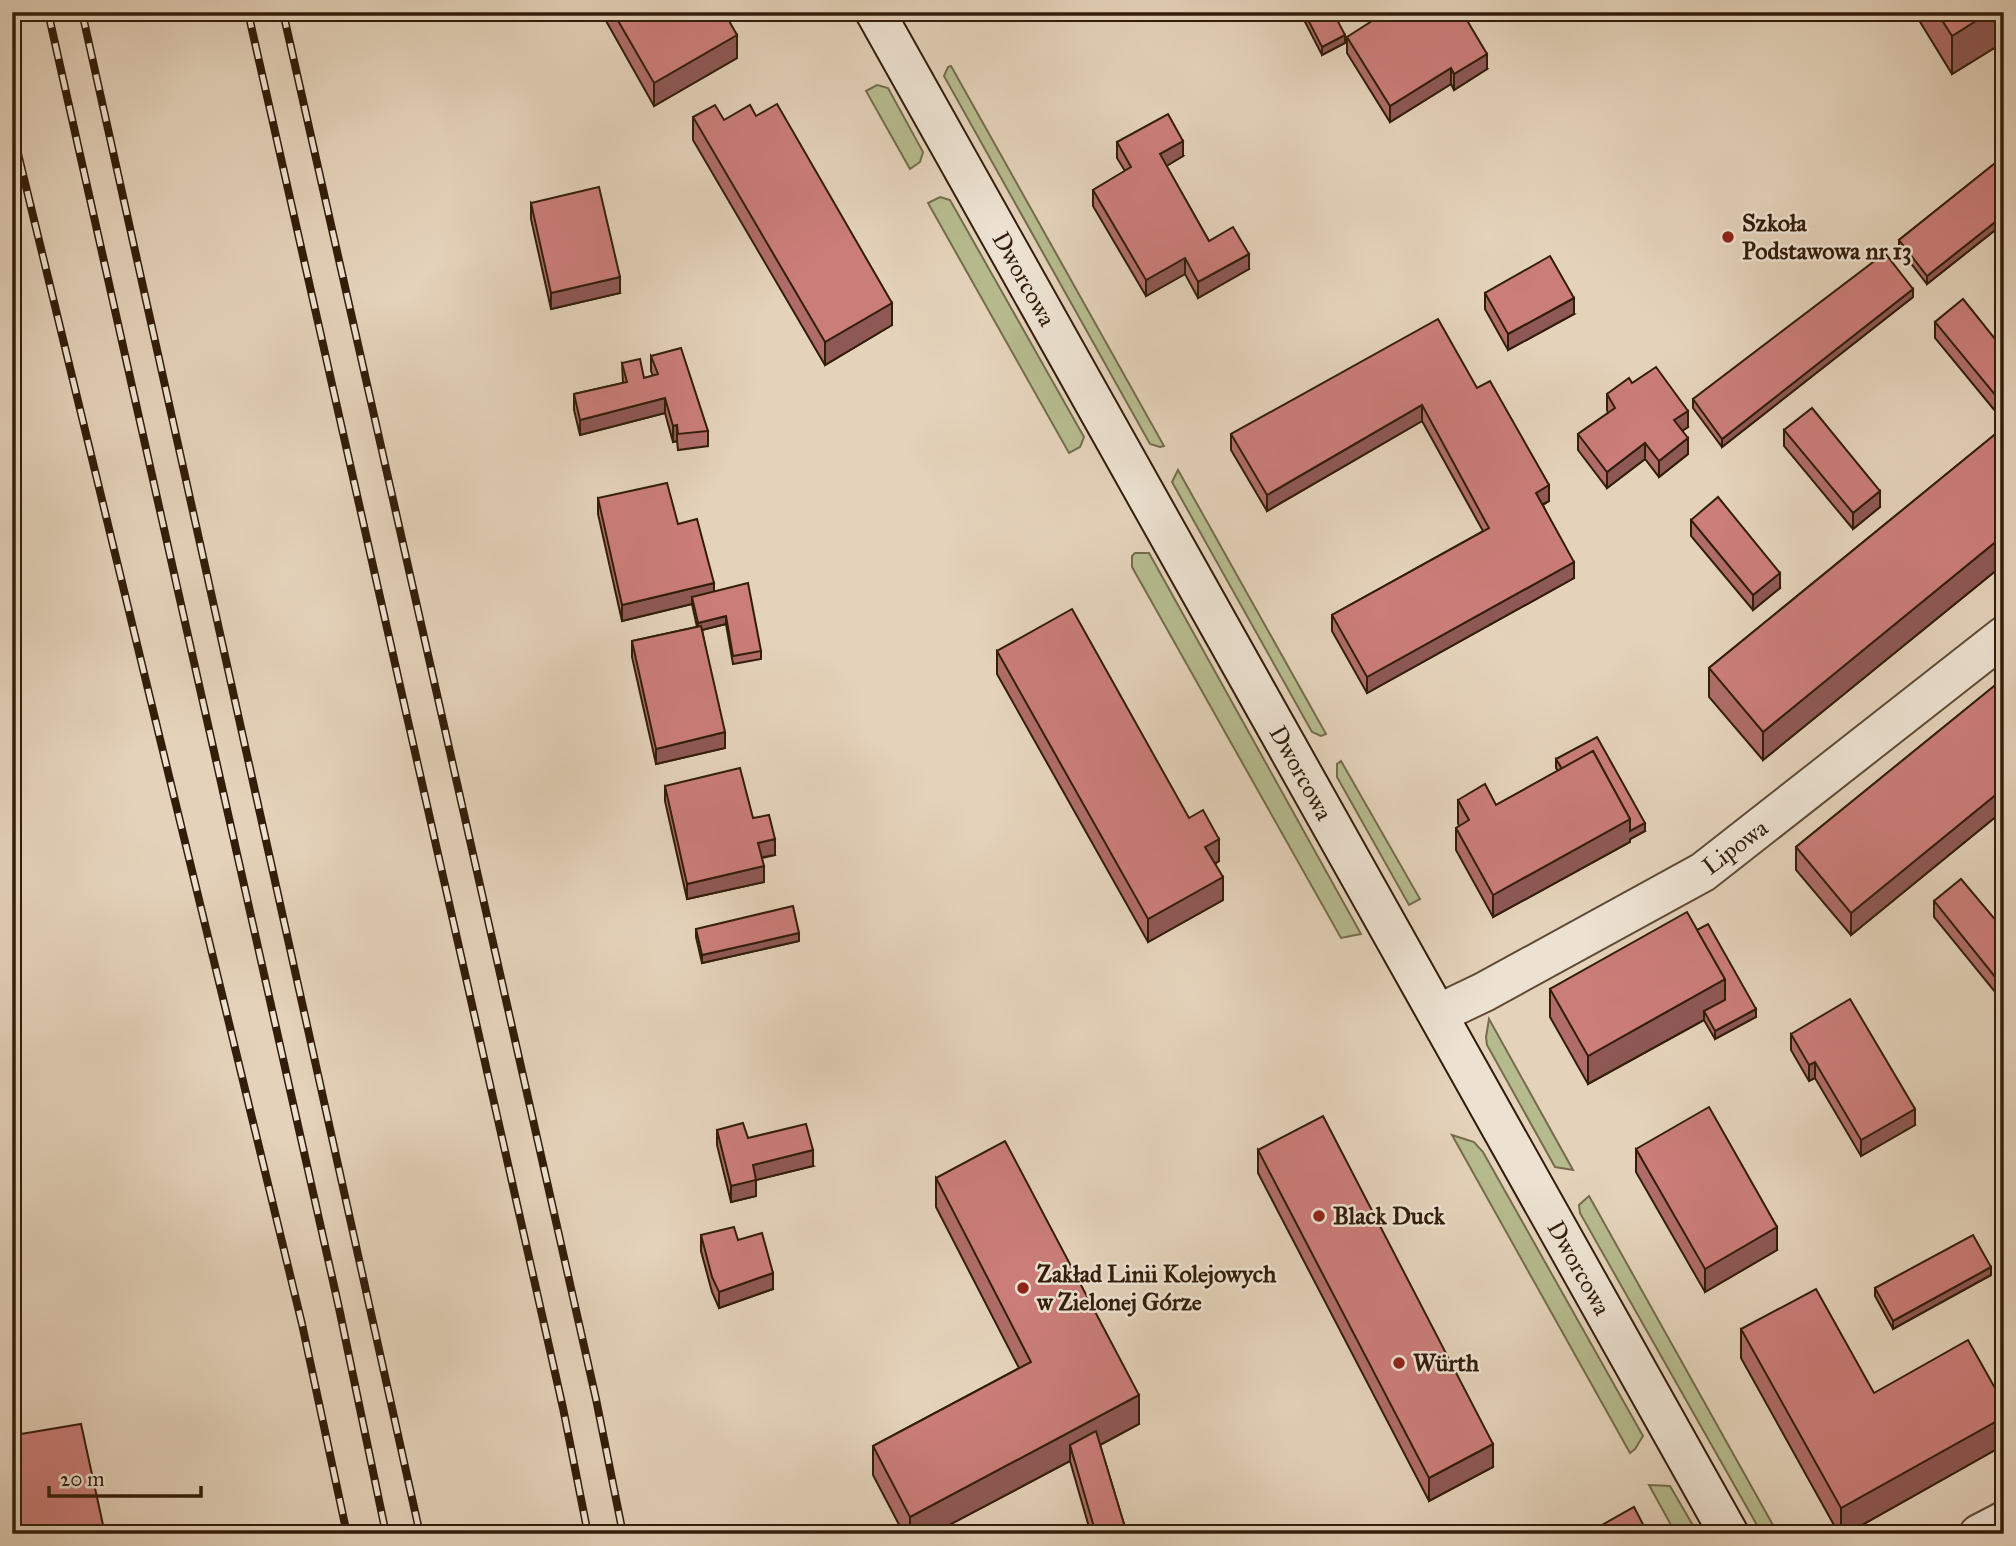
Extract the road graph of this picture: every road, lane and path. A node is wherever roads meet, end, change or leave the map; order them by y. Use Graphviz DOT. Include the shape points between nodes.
graph roads {
  1 [pos="875,12"];
  2 [pos="2004,636"];
  3 [pos="1438,1014"];
  4 [pos="2004,1521"];
  5 [pos="1729,1534"];
  6 [pos="1979,1534"];
  1 -- 3 [label="street, Dworcowa"];
  2 -- 3 [label="street, Lipowa" via="1703,872"];
  3 -- 5 [label="street, Dworcowa"];
  4 -- 6 [label="street"];
}
